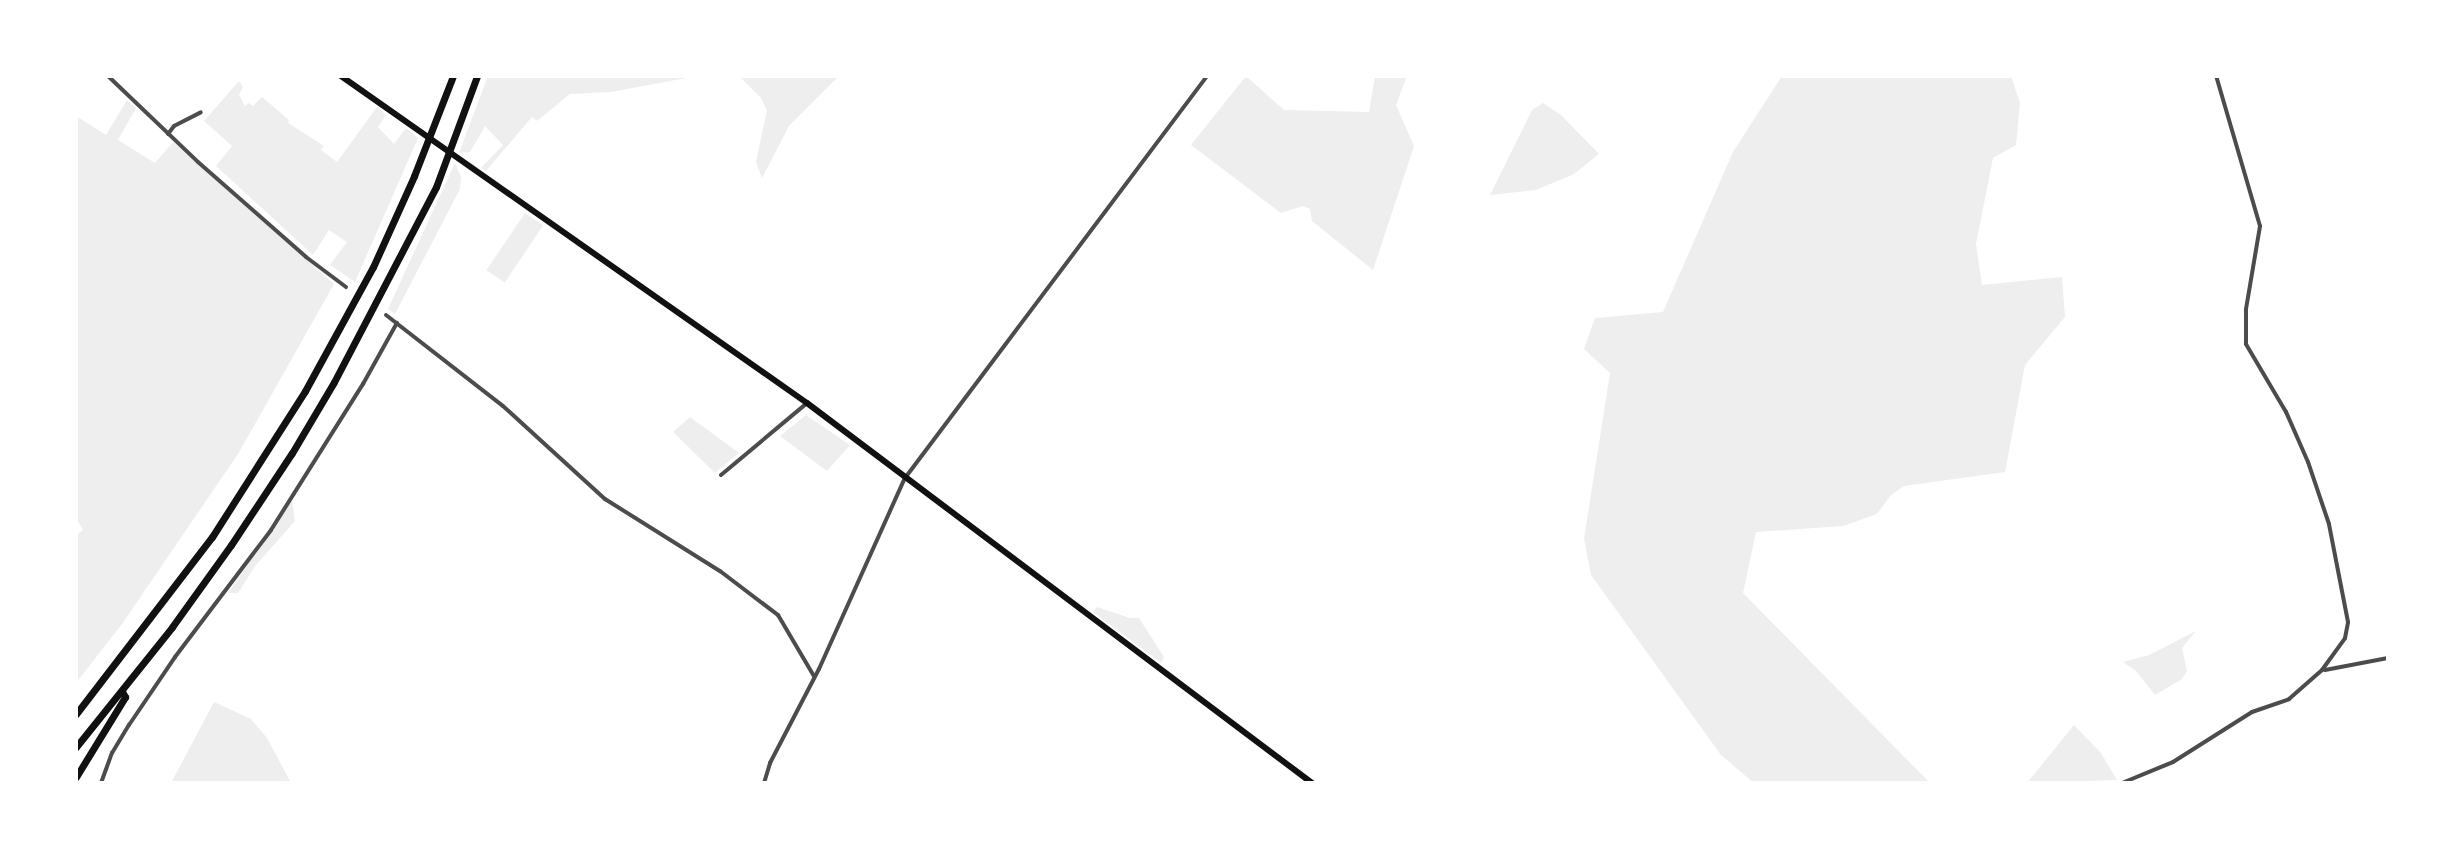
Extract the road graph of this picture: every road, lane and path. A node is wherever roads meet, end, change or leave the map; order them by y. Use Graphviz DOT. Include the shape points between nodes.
graph roads {
  1 [pos="108,76"];
  2 [pos="341,76"];
  3 [pos="453,76"];
  4 [pos="477,76"];
  5 [pos="1207,76"];
  6 [pos="2216,76"];
  7 [pos="201,112"];
  8 [pos="168,134"];
  9 [pos="346,287"];
  10 [pos="386,315"];
  11 [pos="397,323"];
  12 [pos="807,403"];
  13 [pos="721,475"];
  14 [pos="905,478"];
  15 [pos="2388,658"];
  16 [pos="2322,670"];
  17 [pos="814,676"];
  18 [pos="122,691"];
  19 [pos="76,714"];
  20 [pos="76,747"];
  21 [pos="76,777"];
  22 [pos="101,783"];
  23 [pos="764,783"];
  24 [pos="1312,783"];
  25 [pos="2122,783"];
  1 -- 8 [label="street"];
  2 -- 12 [label="main road"];
  3 -- 19 [label="highway" via="414,176 353,304 260,465 176,588"];
  4 -- 18 [label="highway" via="436,187 334,382 231,545"];
  5 -- 14 [label="street"];
  6 -- 16 [label="street" via="2260,226 2246,309 2246,344 2308,462 2347,605 2345,638"];
  7 -- 8 [label="street"];
  8 -- 9 [label="street"];
  10 -- 11 [label="street"];
  11 -- 17 [label="street" via="503,406 605,499 720,571 778,615"];
  11 -- 22 [label="street" via="271,530 129,725"];
  12 -- 13 [label="street"];
  12 -- 14 [label="main road"];
  14 -- 17 [label="street"];
  14 -- 24 [label="main road"];
  15 -- 16 [label="street"];
  16 -- 25 [label="street" via="2289,699 2252,712 2173,762"];
  17 -- 23 [label="street"];
  18 -- 20 [label="highway"];
  18 -- 21 [label="highway" via="125,697"];
}
